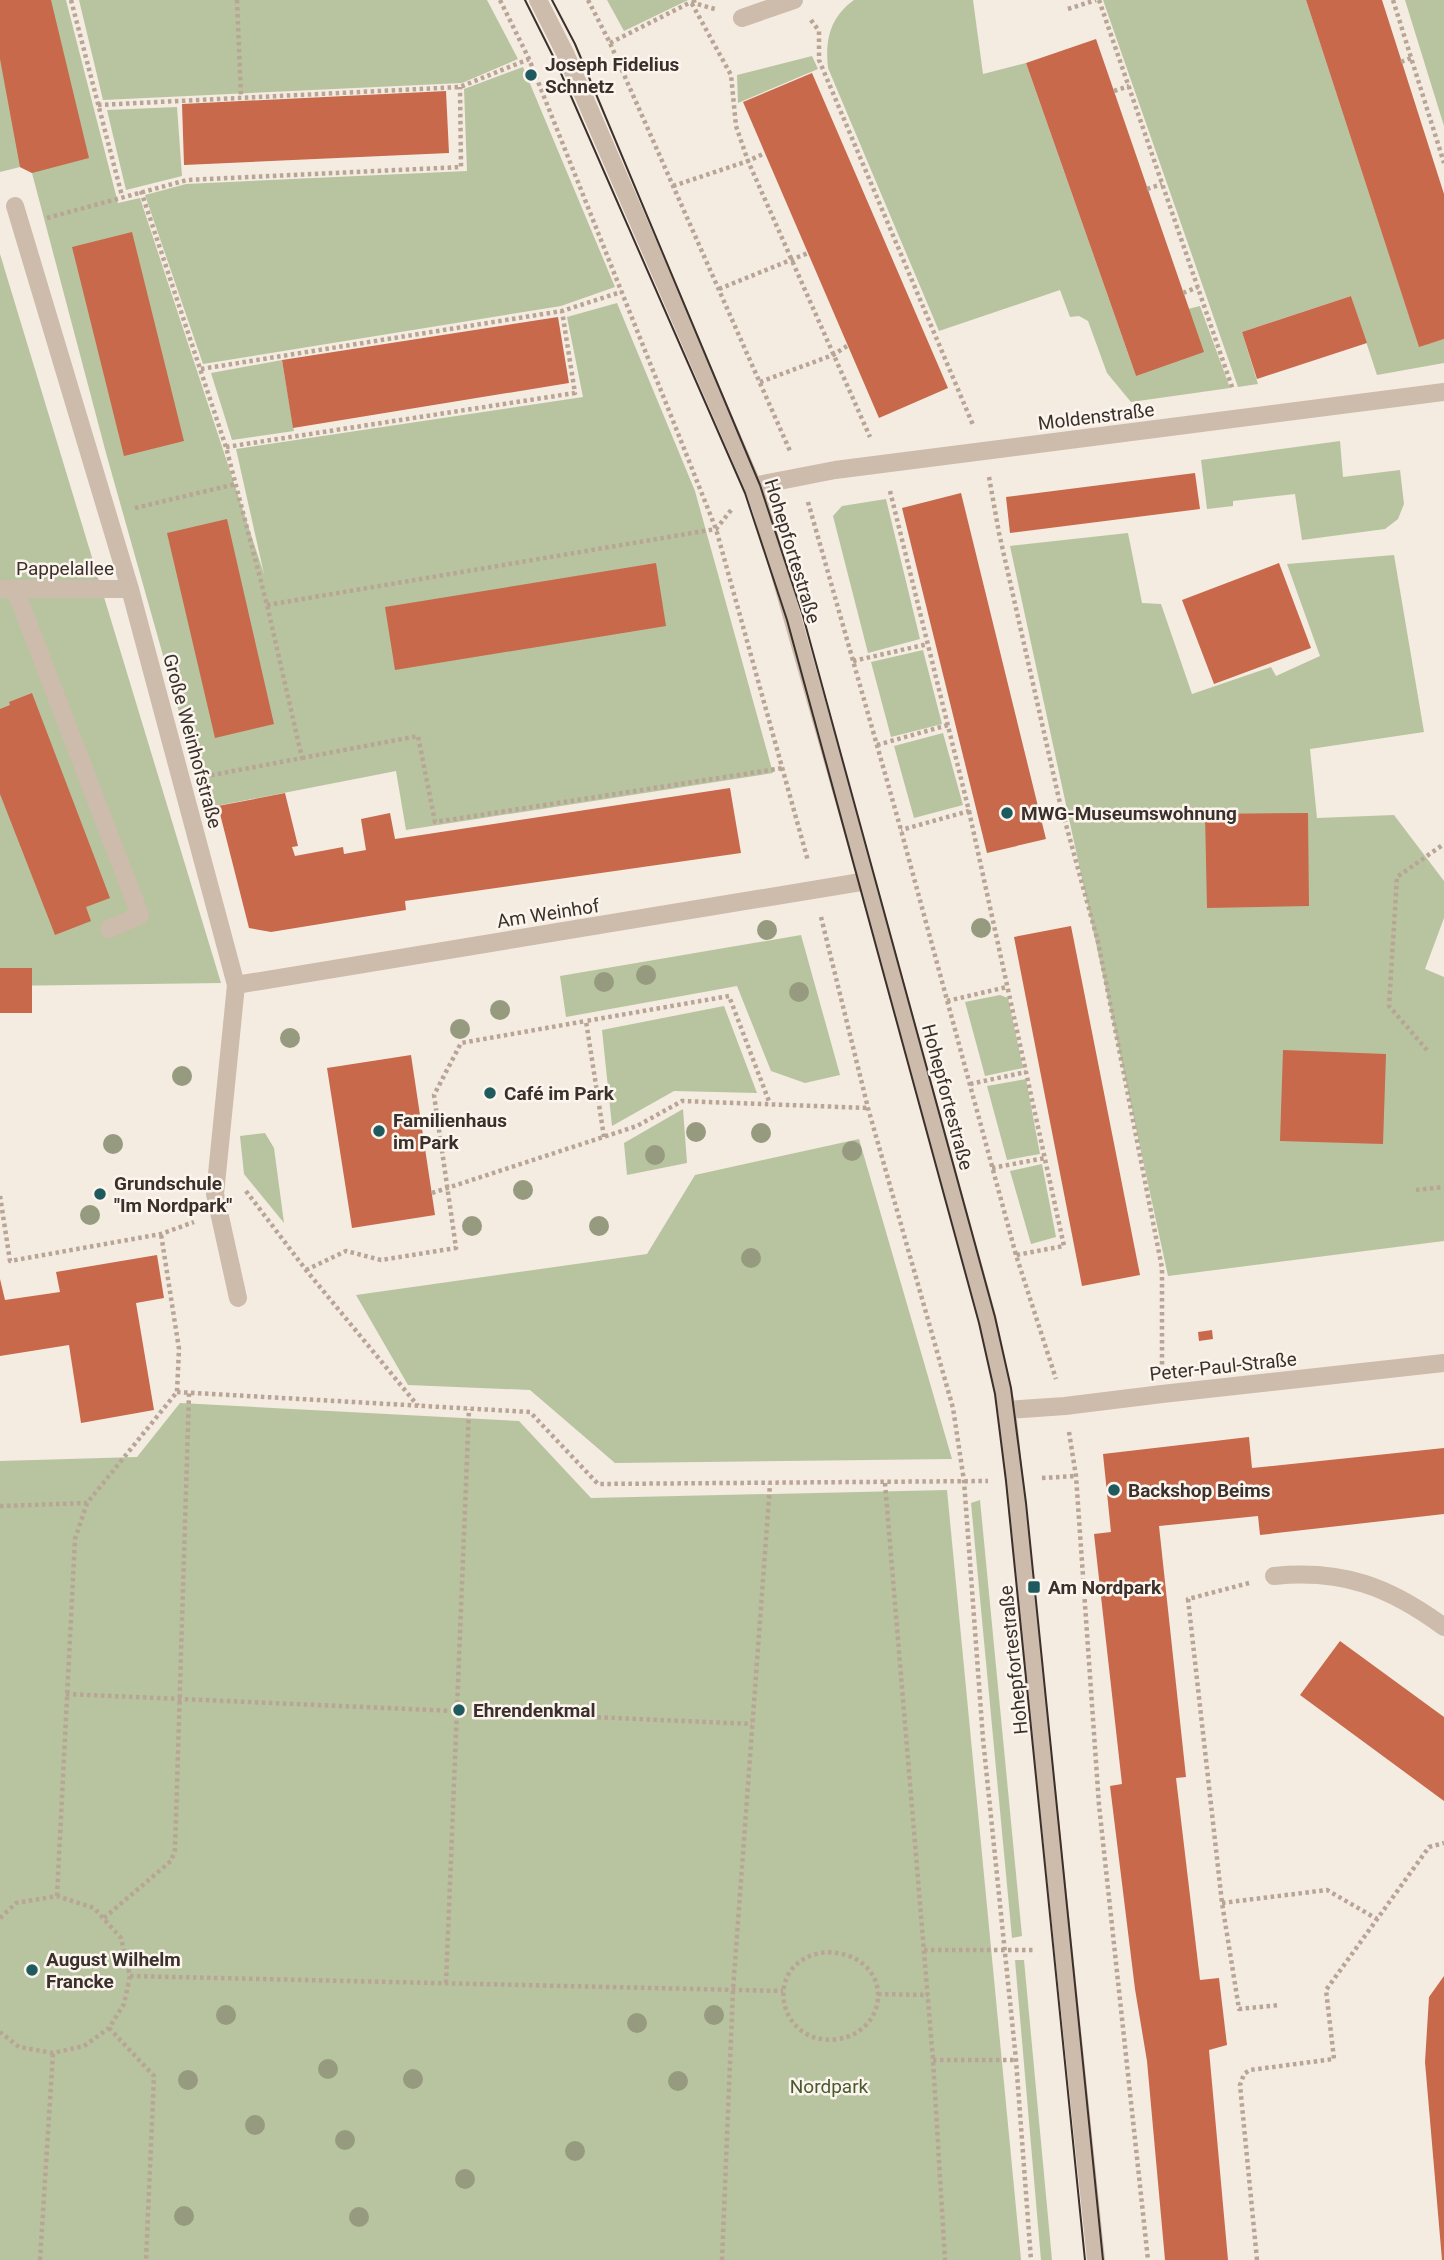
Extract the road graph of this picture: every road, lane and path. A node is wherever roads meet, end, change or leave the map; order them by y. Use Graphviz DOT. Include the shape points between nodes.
graph roads {
  1 [pos="71,0"];
  2 [pos="237,0"];
  3 [pos="500,0"];
  4 [pos="538,0"];
  5 [pos="588,0"];
  6 [pos="1098,0"];
  7 [pos="1393,0"];
  8 [pos="694,1"];
  9 [pos="799,5"];
  10 [pos="1068,9"];
  11 [pos="742,18"];
  12 [pos="610,43"];
  13 [pos="1411,58"];
  14 [pos="529,59"];
  15 [pos="1401,62"];
  16 [pos="1129,86"];
  17 [pos="460,87"];
  18 [pos="1114,91"];
  19 [pos="241,96"];
  20 [pos="98,105"];
  21 [pos="765,153"];
  22 [pos="1441,155"];
  23 [pos="1432,158"];
  24 [pos="748,161"];
  25 [pos="1444,163"];
  26 [pos="1162,184"];
  27 [pos="674,186"];
  28 [pos="1147,189"];
  29 [pos="141,191"];
  30 [pos="122,196"];
  31 [pos="15,206"];
  32 [pos="21,226"];
  33 [pos="808,253"];
  34 [pos="791,260"];
  35 [pos="1198,288"];
  36 [pos="719,289"];
  37 [pos="621,292"];
  38 [pos="1183,293"];
  39 [pos="562,311"];
  40 [pos="847,346"];
  41 [pos="833,355"];
  42 [pos="201,369"];
  43 [pos="760,382"];
  44 [pos="1444,392"];
  45 [pos="1243,419"];
  46 [pos="226,447"];
  47 [pos="984,451"];
  48 [pos="792,456"];
  49 [pos="882,464"];
  50 [pos="236,484"];
  51 [pos="753,486"];
  52 [pos="808,501"];
  53 [pos="107,514"];
  54 [pos="716,530"];
  55 [pos="8,589"];
  56 [pos="130,590"];
  57 [pos="267,605"];
  58 [pos="928,644"];
  59 [pos="853,661"];
  60 [pos="948,725"];
  61 [pos="877,745"];
  62 [pos="302,758"];
  63 [pos="783,768"];
  64 [pos="182,782"];
  65 [pos="969,811"];
  66 [pos="901,830"];
  67 [pos="1444,844"];
  68 [pos="810,870"];
  69 [pos="867,881"];
  70 [pos="819,912"];
  71 [pos="108,929"];
  72 [pos="236,985"];
  73 [pos="1007,987"];
  74 [pos="947,1001"];
  75 [pos="586,1021"];
  76 [pos="1427,1050"];
  77 [pos="1026,1072"];
  78 [pos="970,1084"];
  79 [pos="770,1104"];
  80 [pos="868,1108"];
  81 [pos="604,1137"];
  82 [pos="219,1157"];
  83 [pos="1045,1158"];
  84 [pos="992,1168"];
  85 [pos="1444,1187"];
  86 [pos="447,1188"];
  87 [pos="1416,1190"];
  88 [pos="432,1193"];
  89 [pos="0,1196"];
  90 [pos="217,1203"];
  91 [pos="161,1234"];
  92 [pos="1016,1255"];
  93 [pos="306,1270"];
  94 [pos="238,1298"];
  95 [pos="1444,1363"];
  96 [pos="1058,1384"];
  97 [pos="177,1392"];
  98 [pos="189,1393"];
  99 [pos="1162,1394"];
  100 [pos="418,1406"];
  101 [pos="469,1409"];
  102 [pos="1007,1410"];
  103 [pos="1070,1434"];
  104 [pos="1076,1476"];
  105 [pos="1014,1480"];
  106 [pos="964,1481"];
  107 [pos="885,1483"];
  108 [pos="770,1484"];
  109 [pos="87,1503"];
  110 [pos="0,1506"];
  111 [pos="1274,1576"];
  112 [pos="1444,1627"];
  113 [pos="66,1694"];
  114 [pos="181,1698"];
  115 [pos="459,1710"];
  116 [pos="752,1724"];
  117 [pos="1444,1843"];
  118 [pos="57,1896"];
  119 [pos="1222,1903"];
  120 [pos="0,1918"];
  121 [pos="104,1918"];
  122 [pos="1377,1919"];
  123 [pos="1023,1950"];
  124 [pos="924,1951"];
  125 [pos="1003,1951"];
  126 [pos="130,1976"];
  127 [pos="446,1983"];
  128 [pos="733,1990"];
  129 [pos="783,1991"];
  130 [pos="878,1994"];
  131 [pos="928,1995"];
  132 [pos="1280,2005"];
  133 [pos="109,2028"];
  134 [pos="0,2032"];
  135 [pos="53,2053"];
  136 [pos="933,2060"];
  137 [pos="1016,2060"];
  138 [pos="40,2260"];
  139 [pos="146,2260"];
  140 [pos="722,2260"];
  141 [pos="946,2260"];
  142 [pos="1031,2260"];
  143 [pos="1096,2260"];
  144 [pos="1148,2260"];
  145 [pos="1257,2260"];
  1 -- 20 [label="path"];
  2 -- 19 [label="path"];
  3 -- 14 [label="path"];
  4 -- 51 [label="street, Hohepfortestraße"];
  5 -- 12 [label="path, Hohepfortestraße"];
  6 -- 10 [label="path"];
  6 -- 16 [label="path"];
  7 -- 13 [label="path"];
  8 -- 11 [label="path"];
  8 -- 12 [label="path"];
  8 -- 24 [label="path" via="731,75 736,126"];
  9 -- 11 [label="street"];
  9 -- 47 [label="path" via="819,31 819,60"];
  12 -- 27 [label="path, Hohepfortestraße"];
  13 -- 15 [label="path"];
  13 -- 22 [label="path"];
  14 -- 17 [label="path"];
  14 -- 37 [label="path"];
  16 -- 18 [label="path"];
  16 -- 26 [label="path"];
  17 -- 19 [label="path"];
  17 -- 29 [label="path" via="461,167 187,180"];
  19 -- 20 [label="path"];
  20 -- 30 [label="path"];
  21 -- 24 [label="path"];
  22 -- 23 [label="path"];
  22 -- 25 [label="path"];
  24 -- 27 [label="path"];
  24 -- 34 [label="path"];
  26 -- 28 [label="path"];
  26 -- 35 [label="path"];
  27 -- 36 [label="path, Hohepfortestraße"];
  29 -- 30 [label="path"];
  29 -- 42 [label="path"];
  30 -- 32 [label="path"];
  31 -- 32 [label="street, Große Weinhofstraße"];
  32 -- 53 [label="street, Große Weinhofstraße"];
  33 -- 34 [label="path"];
  34 -- 36 [label="path"];
  34 -- 41 [label="path"];
  35 -- 38 [label="path"];
  35 -- 45 [label="path"];
  36 -- 43 [label="path, Hohepfortestraße"];
  37 -- 39 [label="path"];
  37 -- 54 [label="path"];
  39 -- 42 [label="path"];
  39 -- 46 [label="path" via="575,393"];
  40 -- 41 [label="path"];
  41 -- 43 [label="path"];
  41 -- 49 [label="path"];
  42 -- 46 [label="path"];
  43 -- 48 [label="path, Hohepfortestraße"];
  44 -- 45 [label="street, Moldenstraße"];
  45 -- 47 [label="street, Moldenstraße"];
  46 -- 50 [label="path"];
  47 -- 49 [label="street, Moldenstraße"];
  47 -- 99 [label="path" via="1059,799 1098,942 1162,1268"];
  49 -- 51 [label="street, Moldenstraße"];
  49 -- 58 [label="path"];
  50 -- 53 [label="path"];
  50 -- 57 [label="path"];
  51 -- 69 [label="street, Hohepfortestraße"];
  52 -- 59 [label="path, Hohepfortestraße"];
  53 -- 56 [label="street, Große Weinhofstraße"];
  54 -- 57 [label="path"];
  54 -- 63 [label="path"];
  55 -- 56 [label="street, Pappelallee"];
  55 -- 71 [label="street" via="140,915"];
  56 -- 64 [label="street, Große Weinhofstraße"];
  57 -- 62 [label="path"];
  58 -- 59 [label="path"];
  58 -- 60 [label="path"];
  59 -- 61 [label="path, Hohepfortestraße"];
  60 -- 61 [label="path"];
  60 -- 65 [label="path"];
  61 -- 66 [label="path, Hohepfortestraße"];
  62 -- 63 [label="path" via="418,736 435,822"];
  62 -- 64 [label="path"];
  63 -- 68 [label="path"];
  64 -- 72 [label="street, Große Weinhofstraße"];
  65 -- 66 [label="path"];
  65 -- 73 [label="path"];
  66 -- 74 [label="path, Hohepfortestraße"];
  67 -- 76 [label="path" via="1397,877 1388,1006"];
  69 -- 72 [label="street, Am Weinhof"];
  69 -- 102 [label="street, Hohepfortestraße" via="987,1317"];
  70 -- 80 [label="path, Hohepfortestraße"];
  72 -- 82 [label="street, Große Weinhofstraße"];
  73 -- 74 [label="path"];
  73 -- 77 [label="path"];
  74 -- 78 [label="path, Hohepfortestraße"];
  75 -- 79 [label="path" via="729,996"];
  75 -- 81 [label="path"];
  75 -- 86 [label="path" via="461,1042 434,1096"];
  77 -- 78 [label="path"];
  77 -- 83 [label="path"];
  78 -- 84 [label="path, Hohepfortestraße"];
  79 -- 80 [label="path"];
  79 -- 81 [label="path" via="682,1101 637,1126"];
  80 -- 106 [label="path, Hohepfortestraße" via="953,1408"];
  81 -- 86 [label="path"];
  82 -- 90 [label="street, Große Weinhofstraße"];
  82 -- 93 [label="path"];
  83 -- 84 [label="path"];
  83 -- 92 [label="path" via="1064,1246"];
  84 -- 92 [label="path, Hohepfortestraße"];
  85 -- 87 [label="path"];
  86 -- 88 [label="path"];
  86 -- 93 [label="path" via="456,1248 381,1260 346,1251"];
  89 -- 91 [label="path" via="10,1261"];
  90 -- 91 [label="path" via="192,1223"];
  90 -- 94 [label="street, Große Weinhofstraße"];
  91 -- 97 [label="path" via="179,1349"];
  92 -- 96 [label="path, Hohepfortestraße"];
  93 -- 100 [label="path"];
  95 -- 99 [label="street, Peter-Paul-Straße"];
  97 -- 98 [label="path"];
  97 -- 109 [label="path"];
  98 -- 100 [label="path"];
  98 -- 114 [label="path"];
  99 -- 102 [label="street, Peter-Paul-Straße"];
  100 -- 101 [label="path"];
  101 -- 108 [label="path" via="530,1412 598,1484"];
  101 -- 115 [label="path"];
  102 -- 105 [label="street, Hohepfortestraße"];
  103 -- 104 [label="path"];
  104 -- 105 [label="path"];
  104 -- 144 [label="path" via="1099,1805"];
  105 -- 106 [label="path"];
  105 -- 143 [label="street, Hohepfortestraße"];
  106 -- 107 [label="path"];
  106 -- 125 [label="path, Hohepfortestraße"];
  107 -- 108 [label="path"];
  107 -- 124 [label="path"];
  108 -- 116 [label="path"];
  109 -- 110 [label="path"];
  109 -- 113 [label="path" via="75,1539"];
  111 -- 112 [label="street" via="1323,1576 1364,1584 1398,1596"];
  111 -- 119 [label="path" via="1188,1600"];
  113 -- 114 [label="path"];
  113 -- 118 [label="path"];
  114 -- 115 [label="path"];
  114 -- 121 [label="path" via="175,1850 171,1861"];
  115 -- 116 [label="path"];
  115 -- 127 [label="path"];
  116 -- 128 [label="path"];
  117 -- 122 [label="path" via="1429,1847"];
  118 -- 120 [label="path" via="16,1903"];
  118 -- 121 [label="path" via="94,1908"];
  119 -- 122 [label="path" via="1327,1891"];
  119 -- 132 [label="path" via="1239,2009"];
  121 -- 126 [label="path" via="121,1938"];
  122 -- 145 [label="path" via="1326,1990 1334,2059 1250,2070 1242,2078"];
  123 -- 125 [label="path"];
  124 -- 125 [label="path"];
  124 -- 131 [label="path"];
  125 -- 137 [label="path, Hohepfortestraße"];
  126 -- 127 [label="path"];
  126 -- 133 [label="path" via="124,2004"];
  127 -- 128 [label="path"];
  128 -- 129 [label="path"];
  128 -- 140 [label="path"];
  129 -- 130 [label="path" via="786,1978 803,1958 828,1952 855,1958 876,1983"];
  129 -- 130 [label="path" via="791,2021 801,2031 826,2040 849,2037 865,2028 877,2007"];
  130 -- 131 [label="path"];
  131 -- 136 [label="path"];
  133 -- 135 [label="path" via="83,2046"];
  133 -- 139 [label="path" via="154,2076"];
  134 -- 135 [label="path" via="19,2047"];
  135 -- 138 [label="path"];
  136 -- 137 [label="path"];
  136 -- 141 [label="path"];
  137 -- 142 [label="path, Hohepfortestraße"];
}
